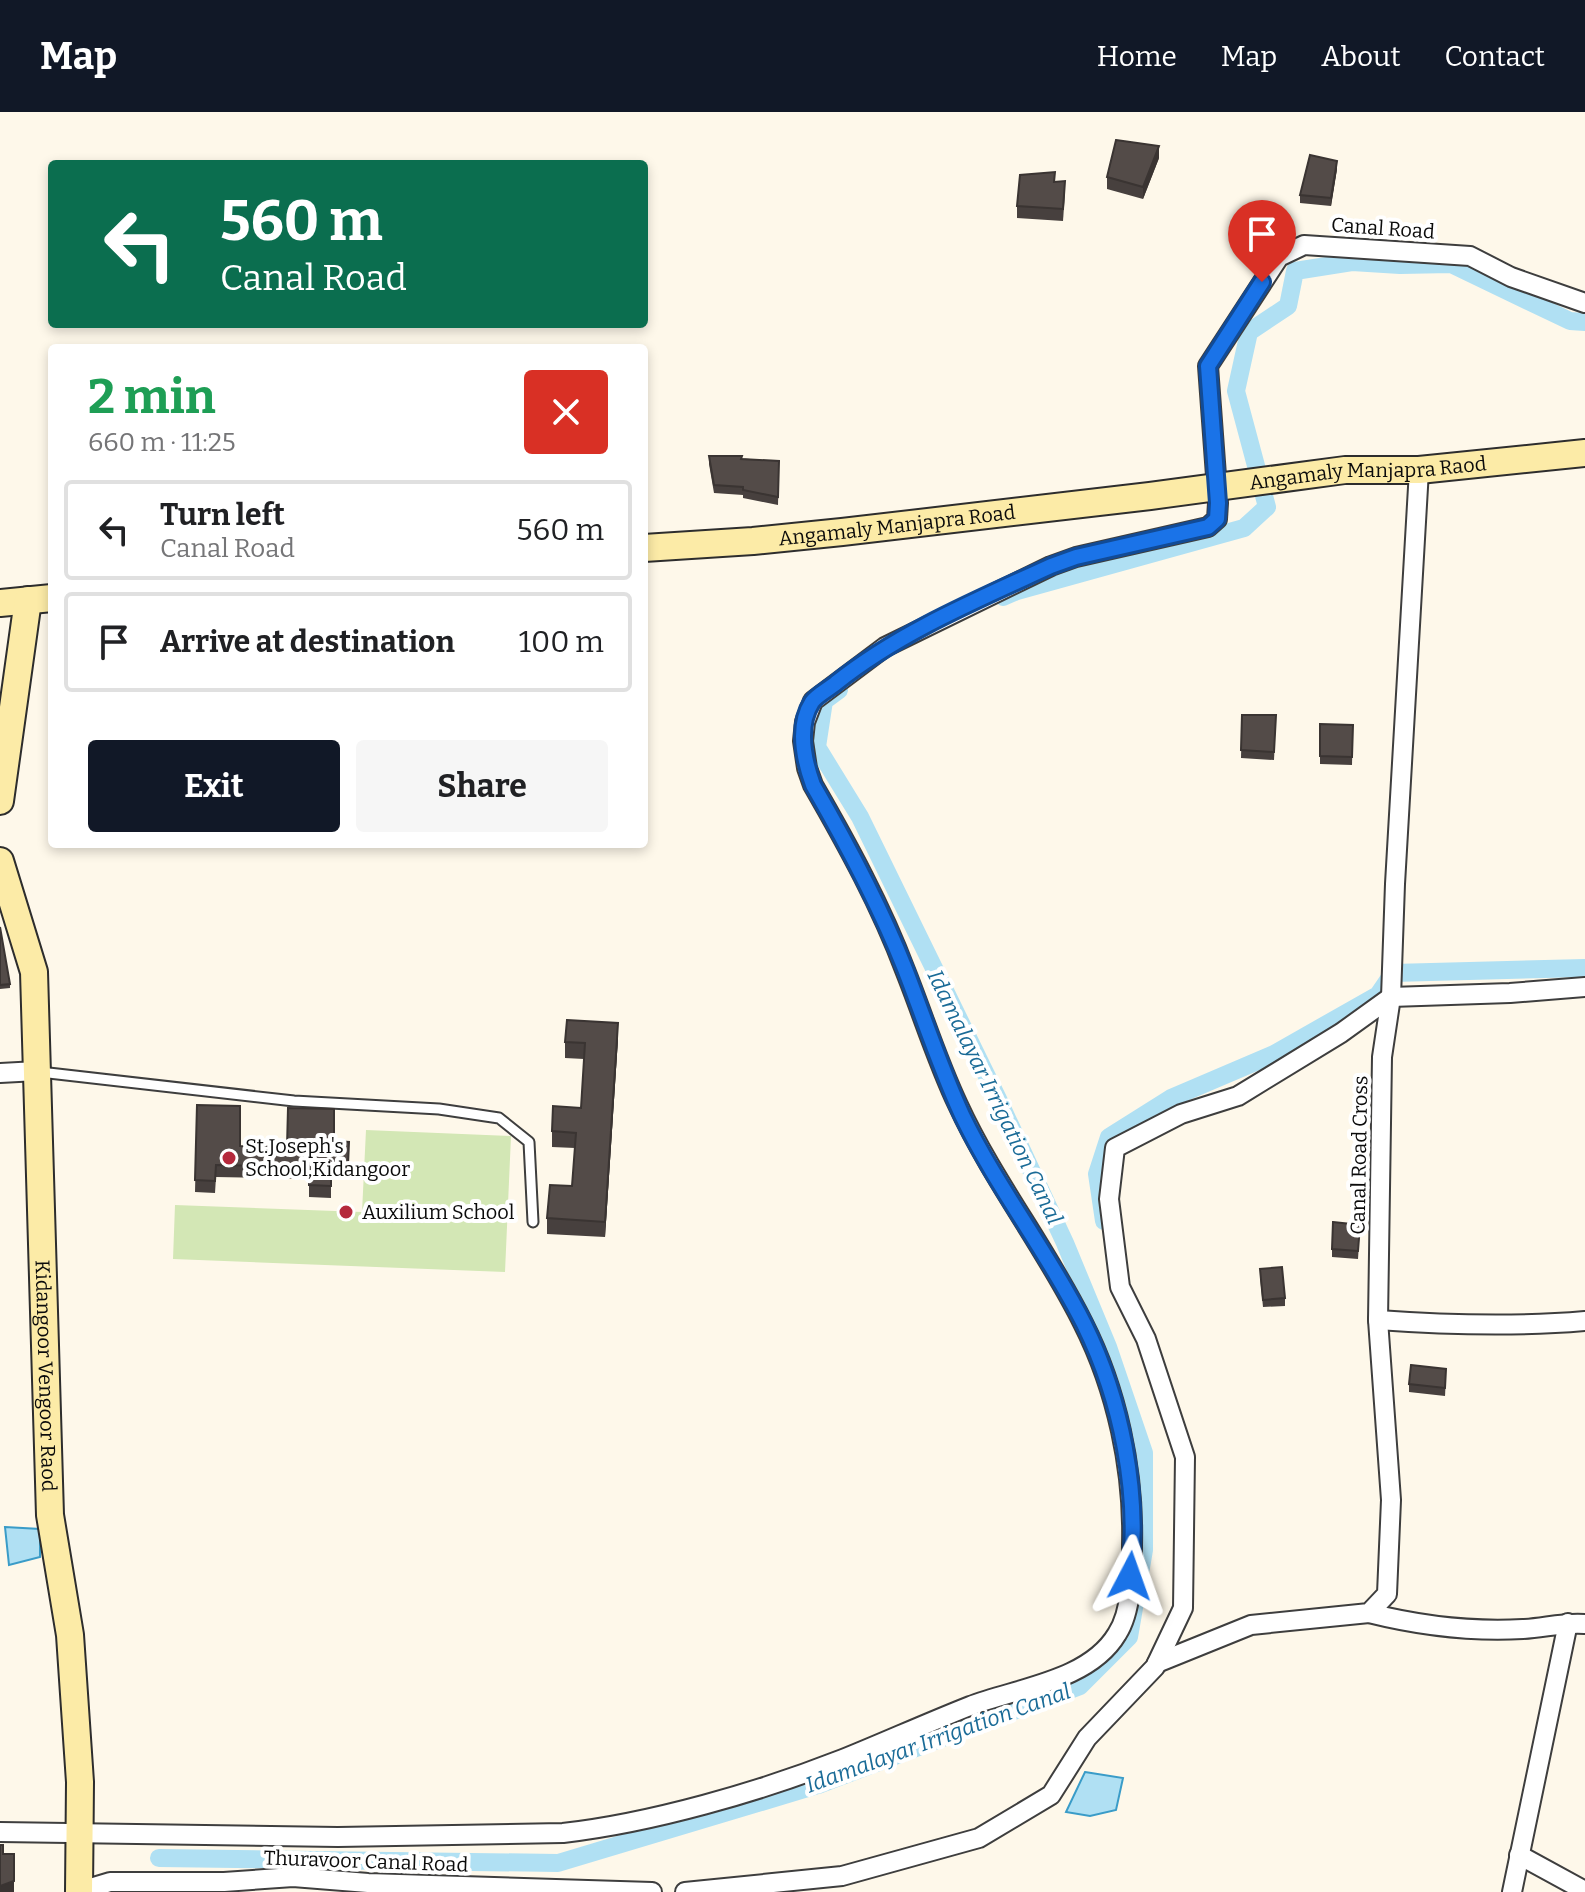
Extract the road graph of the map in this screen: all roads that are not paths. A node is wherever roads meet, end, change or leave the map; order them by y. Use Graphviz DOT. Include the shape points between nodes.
graph roads {
  1 [pos="1585,303"];
  2 [pos="1585,453"];
  3 [pos="1419,470"];
  4 [pos="1223,486"];
  5 [pos="1150,496"];
  6 [pos="648,548"];
  7 [pos="40,599"];
  8 [pos="0,603"];
  9 [pos="0,801"];
  10 [pos="0,861"];
  11 [pos="1585,987"];
  12 [pos="1391,997"];
  13 [pos="37,1071"];
  14 [pos="0,1073"];
  15 [pos="533,1222"];
  16 [pos="1378,1320"];
  17 [pos="1585,1321"];
  18 [pos="1369,1613"];
  19 [pos="1576,1623"];
  20 [pos="1157,1663"];
  21 [pos="0,1832"];
  22 [pos="79,1833"];
  23 [pos="1519,1855"];
  24 [pos="1585,1891"];
  25 [pos="80,1892"];
  26 [pos="652,1892"];
  27 [pos="685,1892"];
  28 [pos="1512,1892"];
  1 -- 4 [label="street, Canal Road" via="1470,256 1304,245 1279,257 1208,366"];
  2 -- 3 [label="street, Angamaly Manjapra Raod"];
  3 -- 4 [label="street, Angamaly Manjapra Raod" via="1345,470"];
  3 -- 12 [label="street, Canal Road Cross"];
  4 -- 5 [label="street, Angamaly Manjapra Raod"];
  4 -- 22 [label="street, Canal Road" via="1217,519 1208,527 1051,566 885,647 813,701 803,741 813,785 892,938 949,1087 1084,1325 1114,1399 1130,1494 1132,1558 1125,1618 1108,1647 1079,1669 800,1774 589,1830 351,1837"];
  5 -- 6 [label="street, Angamaly Manjapra Road" via="768,540"];
  7 -- 8 [label="street"];
  7 -- 9 [label="street"];
  10 -- 13 [label="street, Kidangoor Vengoor Raod" via="34,972"];
  11 -- 12 [label="street"];
  12 -- 16 [label="street, Canal Road Cross" via="1382,1057"];
  12 -- 20 [label="street" via="1238,1096 1181,1114 1115,1148 1109,1199 1120,1287 1146,1339 1185,1457 1183,1608"];
  13 -- 14 [label="street"];
  13 -- 15 [label="lane" via="499,1118 529,1142"];
  13 -- 22 [label="street, Kidangoor Vengoor Raod" via="50,1515 70,1635"];
  16 -- 17 [label="street" via="1535,1325"];
  16 -- 18 [label="street, Canal Road Cross" via="1391,1500 1387,1594"];
  18 -- 19 [label="street" via="1411,1624 1467,1629"];
  18 -- 20 [label="street" via="1251,1625"];
  19 -- 23 [label="street"];
  20 -- 27 [label="street" via="1087,1738 1051,1795 979,1838 842,1876"];
  21 -- 22 [label="street"];
  22 -- 25 [label="street, Kidangoor Vengoor Raod"];
  23 -- 24 [label="street"];
  23 -- 28 [label="street"];
  25 -- 26 [label="street, Thuravoor Canal Road" via="110,1882 293,1877"];
}
